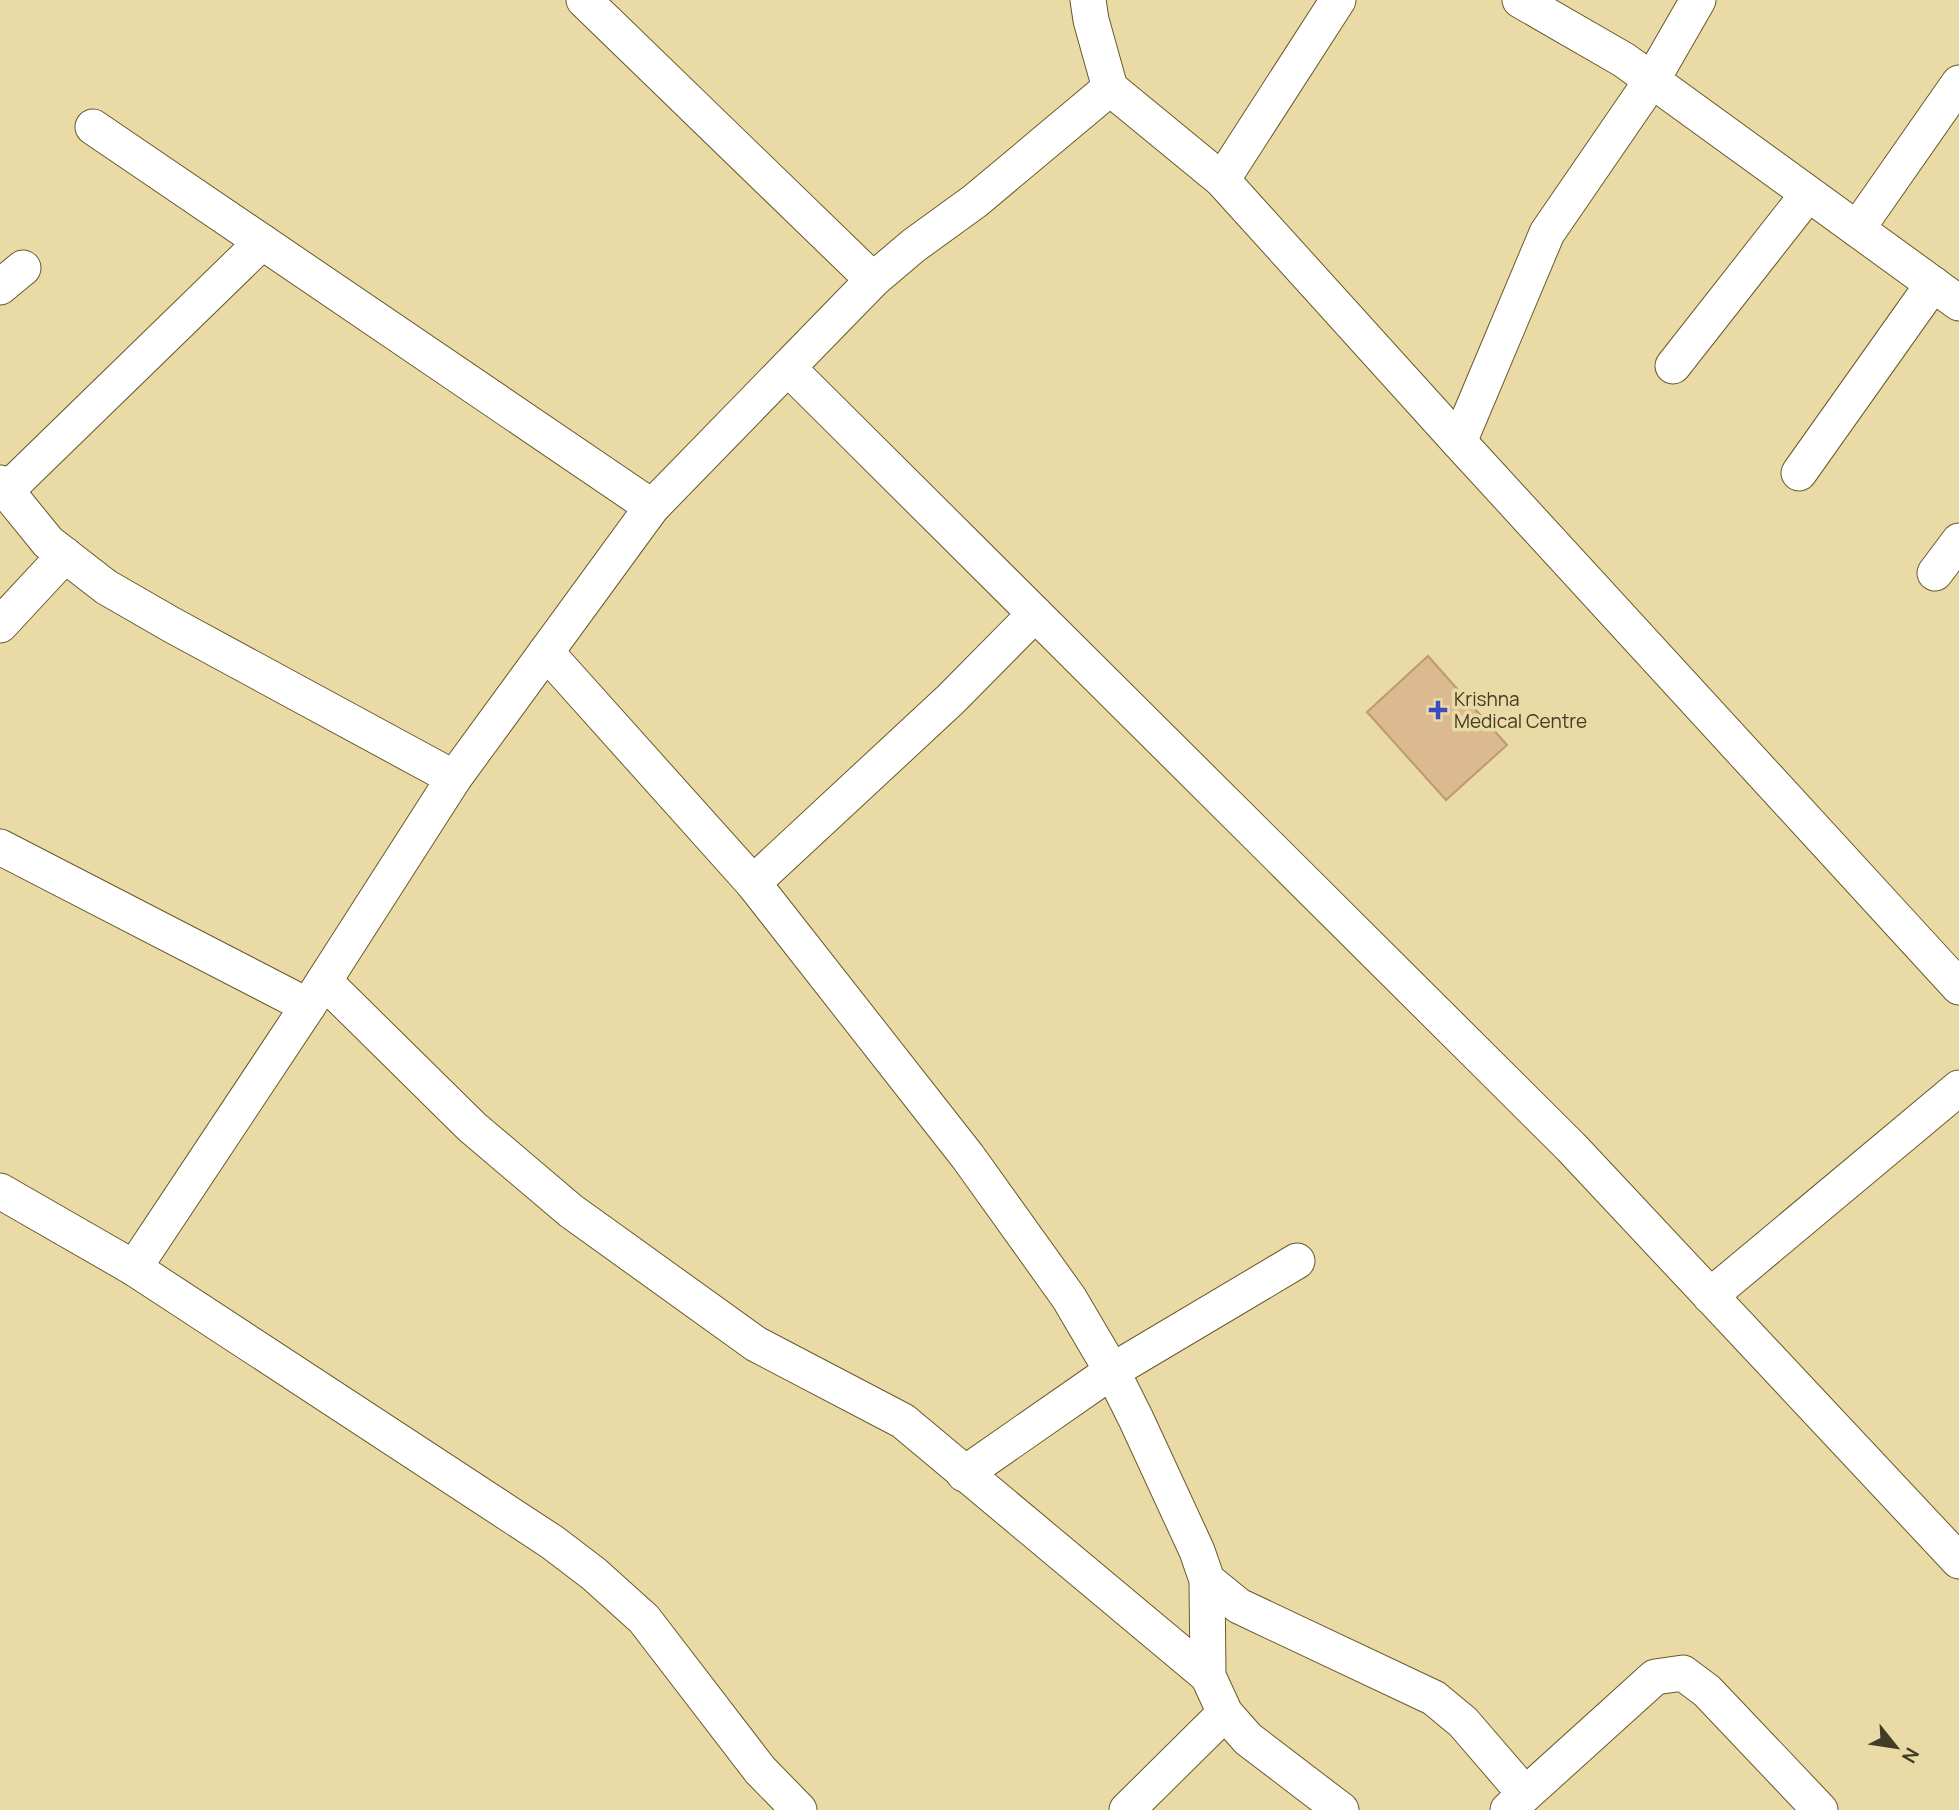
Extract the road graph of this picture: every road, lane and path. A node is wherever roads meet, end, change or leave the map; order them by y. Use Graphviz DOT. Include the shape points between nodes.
graph roads {
  1 [pos="584,0"];
  2 [pos="1088,0"];
  3 [pos="1338,0"];
  4 [pos="1520,0"];
  5 [pos="1698,0"];
  6 [pos="1652,80"];
  7 [pos="1959,83"];
  8 [pos="1110,88"];
  9 [pos="93,127"];
  10 [pos="1222,180"];
  11 [pos="1808,194"];
  12 [pos="1857,229"];
  13 [pos="262,242"];
  14 [pos="873,280"];
  15 [pos="1946,293"];
  16 [pos="1673,366"];
  17 [pos="788,368"];
  18 [pos="1459,442"];
  19 [pos="1799,473"];
  20 [pos="3,487"];
  21 [pos="652,508"];
  22 [pos="1959,541"];
  23 [pos="65,555"];
  24 [pos="1935,573"];
  25 [pos="1035,614"];
  26 [pos="0,625"];
  27 [pos="546,652"];
  28 [pos="454,778"];
  29 [pos="0,847"];
  30 [pos="753,883"];
  31 [pos="1959,987"];
  32 [pos="316,994"];
  33 [pos="1959,1088"];
  34 [pos="0,1191"];
  35 [pos="1297,1261"];
  36 [pos="134,1268"];
  37 [pos="1710,1296"];
  38 [pos="1112,1371"];
  39 [pos="964,1474"];
  40 [pos="1959,1561"];
  41 [pos="1207,1580"];
  42 [pos="1208,1676"];
  43 [pos="1225,1713"];
  44 [pos="1516,1802"];
  45 [pos="799,1810"];
  46 [pos="1127,1810"];
  47 [pos="1341,1810"];
  48 [pos="1820,1810"];
  1 -- 14 [label="street"];
  2 -- 8 [label="street"];
  3 -- 10 [label="street"];
  4 -- 6 [label="street"];
  5 -- 6 [label="street"];
  6 -- 11 [label="street"];
  6 -- 18 [label="street" via="1547,233"];
  7 -- 12 [label="street"];
  8 -- 10 [label="street"];
  8 -- 14 [label="street"];
  9 -- 13 [label="street"];
  10 -- 18 [label="street"];
  11 -- 12 [label="street"];
  11 -- 16 [label="street"];
  12 -- 15 [label="street"];
  13 -- 20 [label="street"];
  13 -- 21 [label="street"];
  14 -- 17 [label="street"];
  15 -- 19 [label="street"];
  17 -- 21 [label="street"];
  17 -- 25 [label="street"];
  18 -- 31 [label="street"];
  20 -- 23 [label="street" via="48,542"];
  21 -- 27 [label="street"];
  22 -- 24 [label="street"];
  23 -- 26 [label="street"];
  23 -- 28 [label="street" via="106,587 161,619"];
  25 -- 30 [label="street" via="951,699"];
  25 -- 37 [label="street" via="1571,1147"];
  27 -- 28 [label="street"];
  27 -- 30 [label="street"];
  28 -- 32 [label="street"];
  29 -- 32 [label="street"];
  30 -- 38 [label="street" via="968,1157 1069,1298"];
  32 -- 36 [label="street"];
  32 -- 39 [label="street" via="571,1211 757,1344 903,1421"];
  33 -- 37 [label="street"];
  34 -- 36 [label="street"];
  35 -- 38 [label="street"];
  36 -- 45 [label="street" via="594,1574 644,1619 760,1770"];
  37 -- 40 [label="street"];
  38 -- 39 [label="street"];
  38 -- 41 [label="street"];
  39 -- 42 [label="street"];
  41 -- 42 [label="street"];
  41 -- 44 [label="street" via="1239,1606 1434,1698 1464,1722"];
  42 -- 43 [label="street"];
  43 -- 46 [label="street"];
  43 -- 47 [label="street" via="1248,1739"];
  44 -- 48 [label="street" via="1655,1676 1683,1673 1707,1690"];
}
